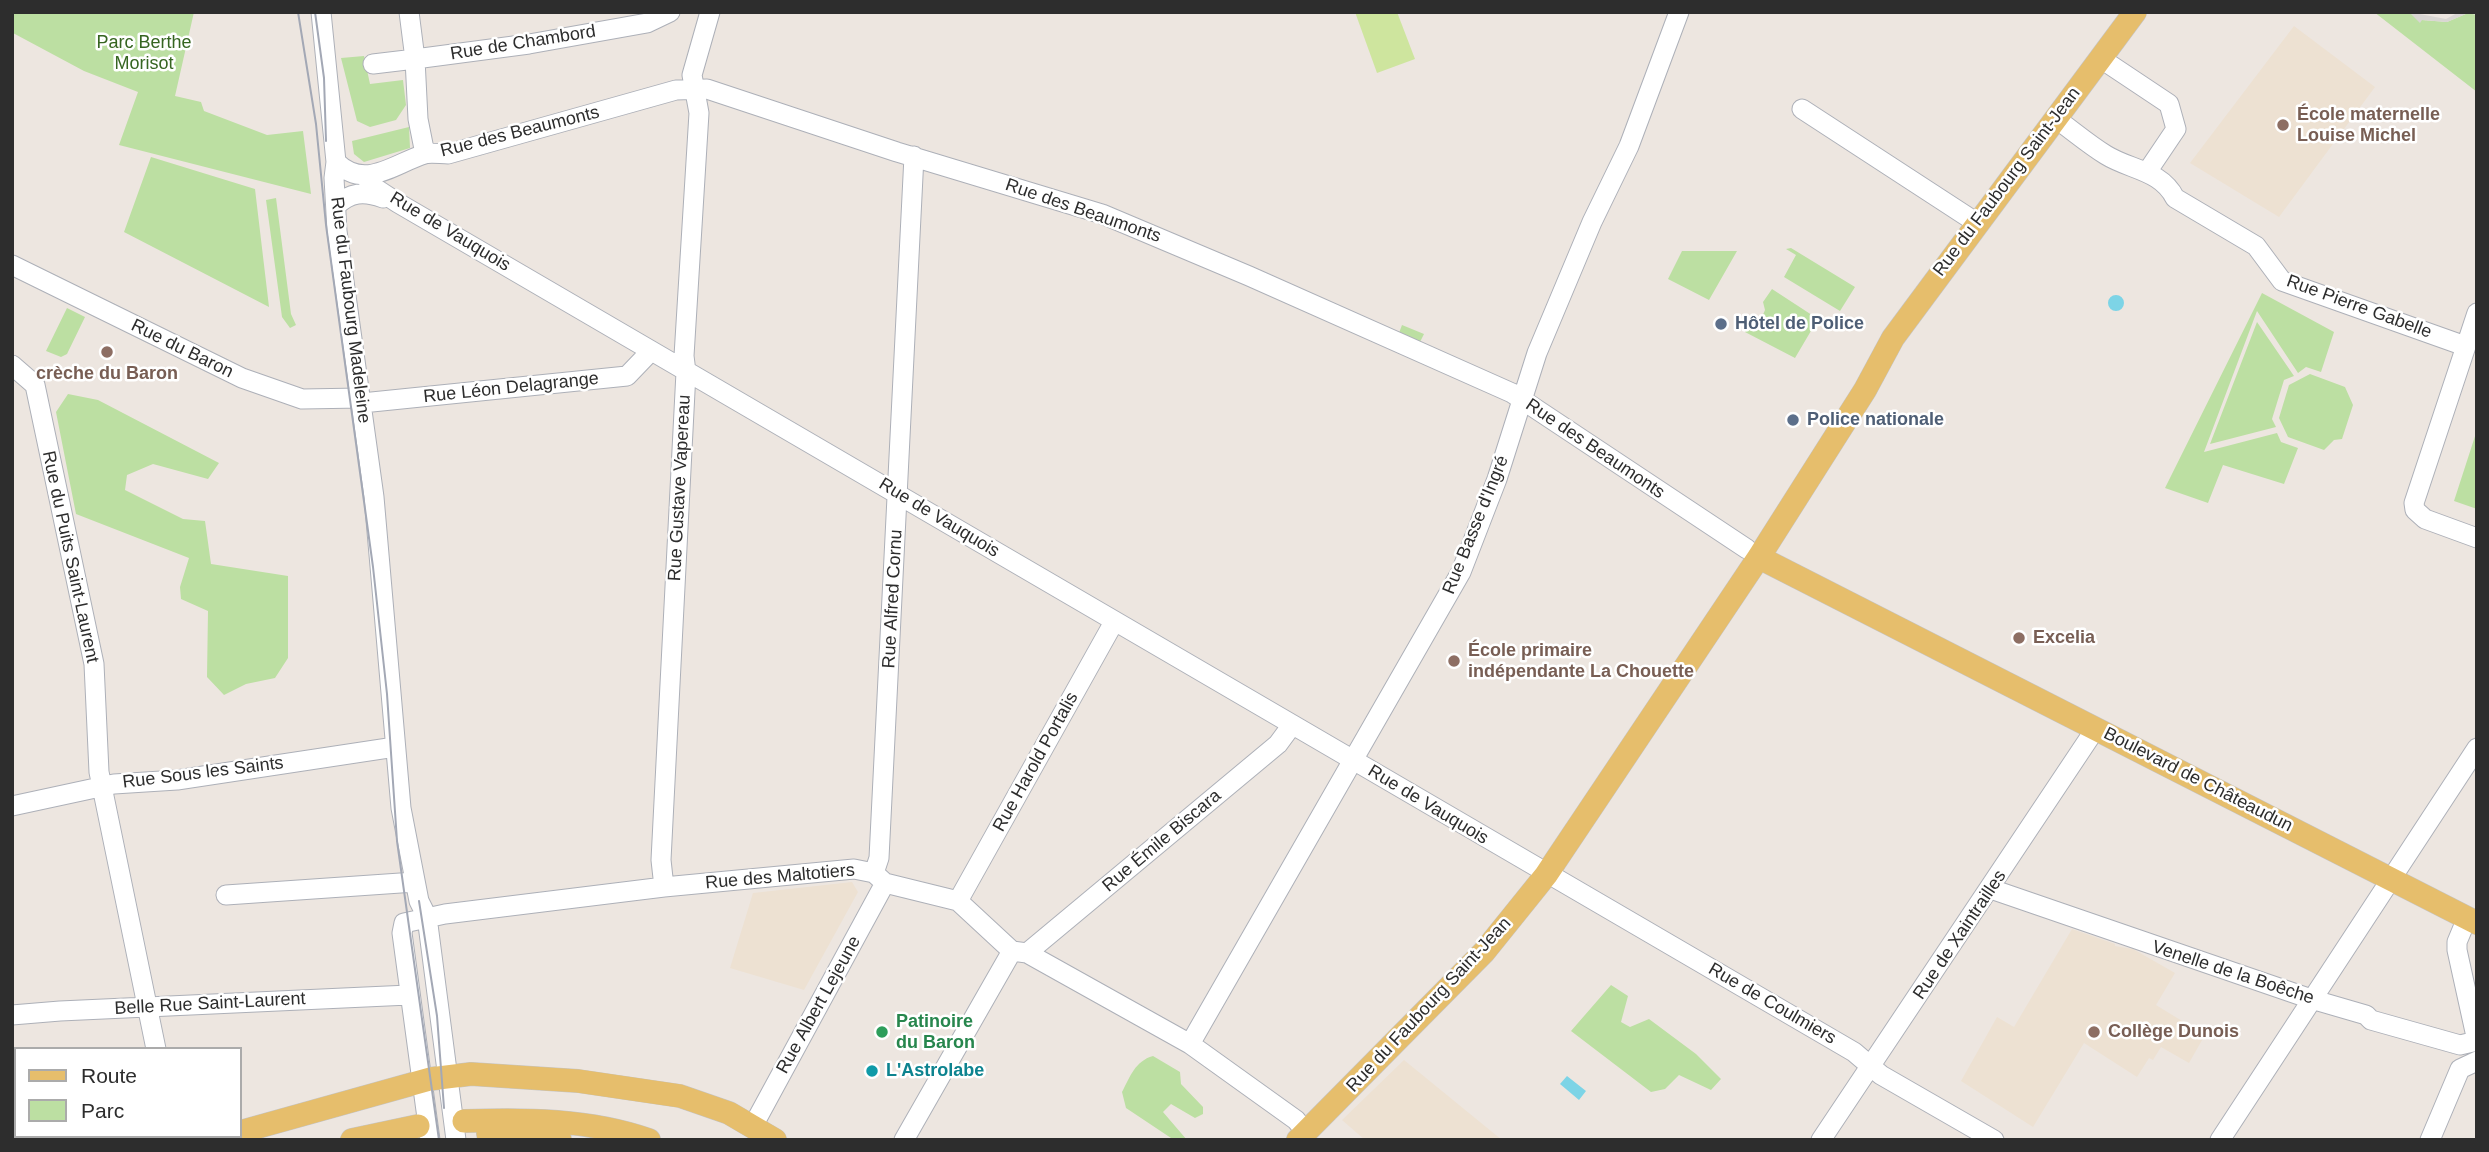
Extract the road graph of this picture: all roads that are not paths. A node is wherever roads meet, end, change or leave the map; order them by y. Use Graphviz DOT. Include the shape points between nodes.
graph roads {
  1 [pos="321,12"];
  2 [pos="409,12"];
  3 [pos="670,12"];
  4 [pos="710,12"];
  5 [pos="1679,12"];
  6 [pos="2135,12"];
  7 [pos="2102,56"];
  8 [pos="415,59"];
  9 [pos="373,64"];
  10 [pos="695,89"];
  11 [pos="1802,109"];
  12 [pos="2055,118"];
  13 [pos="914,156"];
  14 [pos="420,157"];
  15 [pos="336,162"];
  16 [pos="2147,172"];
  17 [pos="367,176"];
  18 [pos="395,200"];
  19 [pos="336,205"];
  20 [pos="1977,223"];
  21 [pos="12,265"];
  22 [pos="2477,313"];
  23 [pos="2465,346"];
  24 [pos="651,351"];
  25 [pos="1882,354"];
  26 [pos="12,365"];
  27 [pos="686,372"];
  28 [pos="1523,400"];
  29 [pos="361,401"];
  30 [pos="898,494"];
  31 [pos="2477,538"];
  32 [pos="1760,550"];
  33 [pos="1114,622"];
  34 [pos="1292,725"];
  35 [pos="2096,729"];
  36 [pos="395,747"];
  37 [pos="2477,748"];
  38 [pos="1353,760"];
  39 [pos="102,788"];
  40 [pos="12,806"];
  41 [pos="1546,875"];
  42 [pos="879,878"];
  43 [pos="2391,879"];
  44 [pos="664,887"];
  45 [pos="1991,889"];
  46 [pos="226,895"];
  47 [pos="420,900"];
  48 [pos="958,901"];
  49 [pos="2472,920"];
  50 [pos="1019,952"];
  51 [pos="409,995"];
  52 [pos="2311,999"];
  53 [pos="145,1006"];
  54 [pos="12,1016"];
  55 [pos="2477,1041"];
  56 [pos="1190,1044"];
  57 [pos="155,1047"];
  58 [pos="2477,1061"];
  59 [pos="1871,1064"];
  60 [pos="448,1074"];
  61 [pos="421,1082"];
  62 [pos="317,1111"];
  63 [pos="242,1131"];
  64 [pos="461,1132"];
  65 [pos="750,1133"];
  66 [pos="422,1136"];
  67 [pos="1302,1136"];
  68 [pos="242,1140"];
  69 [pos="352,1140"];
  70 [pos="560,1140"];
  71 [pos="649,1140"];
  72 [pos="775,1140"];
  73 [pos="904,1140"];
  74 [pos="1821,1140"];
  75 [pos="1994,1140"];
  76 [pos="2220,1140"];
  77 [pos="2430,1140"];
  1 -- 15 [label="street, Rue du Faubourg Madeleine"];
  2 -- 8 [label="street"];
  3 -- 8 [label="street, Rue de Chambord" via="647,23"];
  4 -- 10 [label="street, Rue Gustave Vapereau" via="692,75"];
  5 -- 28 [label="street, Rue Basse d'Ingré" via="1629,146 1537,353"];
  6 -- 7 [label="main road, Rue du Faubourg Saint-Jean"];
  7 -- 12 [label="main road, Rue du Faubourg Saint-Jean"];
  7 -- 16 [label="street" via="2169,103 2176,129"];
  8 -- 9 [label="street, Rue de Chambord"];
  8 -- 14 [label="street"];
  10 -- 13 [label="street, Rue des Beaumonts" via="708,89"];
  10 -- 14 [label="street, Rue des Beaumonts" via="676,90 448,154"];
  10 -- 27 [label="street, Rue Gustave Vapereau" via="699,113"];
  11 -- 20 [label="street"];
  12 -- 16 [label="street, Rue Pierre Gabelle" via="2108,157"];
  12 -- 20 [label="main road, Rue du Faubourg Saint-Jean"];
  13 -- 28 [label="street, Rue des Beaumonts" via="1154,234"];
  13 -- 30 [label="street, Rue Alfred Cornu"];
  14 -- 17 [label="street, Rue des Beaumonts"];
  14 -- 18 [label="street"];
  15 -- 17 [label="street, Rue de Vauquois" via="349,173"];
  15 -- 19 [label="street, Rue du Faubourg Madeleine"];
  16 -- 23 [label="street, Rue Pierre Gabelle" via="2168,185 2175,198 2256,246 2282,281"];
  17 -- 18 [label="street, Rue de Vauquois" via="369,184"];
  18 -- 19 [label="street" via="362,192"];
  18 -- 24 [label="street, Rue de Vauquois"];
  19 -- 29 [label="street, Rue du Faubourg Madeleine"];
  20 -- 25 [label="main road, Rue du Faubourg Saint-Jean"];
  21 -- 29 [label="street, Rue du Baron" via="278,391 315,401"];
  22 -- 23 [label="street"];
  23 -- 31 [label="street" via="2414,503 2425,519"];
  24 -- 27 [label="street, Rue de Vauquois"];
  24 -- 29 [label="street, Rue Léon Delagrange" via="627,376"];
  25 -- 32 [label="main road, Rue du Faubourg Saint-Jean" via="1865,390"];
  25 -- 32 [label="main road, Rue du Faubourg Saint-Jean" via="1852,386 1831,418"];
  26 -- 39 [label="street, Rue du Puits Saint-Laurent" via="30,378 37,398 94,664"];
  27 -- 30 [label="street, Rue de Vauquois"];
  27 -- 44 [label="street, Rue Gustave Vapereau" via="661,860"];
  28 -- 32 [label="street, Rue des Beaumonts"];
  28 -- 38 [label="street, Rue Basse d'Ingré" via="1461,572"];
  29 -- 36 [label="street, Rue du Faubourg Madeleine" via="374,496"];
  30 -- 33 [label="street, Rue de Vauquois"];
  30 -- 42 [label="street, Rue Alfred Cornu"];
  32 -- 35 [label="main road, Boulevard de Châteaudun"];
  32 -- 41 [label="main road, Rue du Faubourg Saint-Jean" via="1686,651 1668,689"];
  33 -- 34 [label="street, Rue de Vauquois"];
  33 -- 48 [label="street, Rue Harold Portalis"];
  34 -- 38 [label="street, Rue de Vauquois"];
  34 -- 50 [label="street, Rue Émile Biscara" via="1278,744"];
  35 -- 43 [label="main road, Boulevard de Châteaudun"];
  35 -- 45 [label="street, Rue de Xaintrailles"];
  36 -- 39 [label="street, Rue Sous les Saints"];
  36 -- 47 [label="street, Rue du Faubourg Madeleine" via="401,808"];
  37 -- 43 [label="street"];
  38 -- 41 [label="street, Rue de Vauquois"];
  38 -- 56 [label="street, Rue Basse d'Ingré"];
  39 -- 40 [label="street, Rue Sous les Saints"];
  39 -- 53 [label="street, Rue du Puits Saint-Laurent"];
  41 -- 59 [label="street, Rue de Coulmiers"];
  41 -- 67 [label="main road, Rue du Faubourg Saint-Jean" via="1484,952"];
  42 -- 44 [label="street, Rue des Maltotiers" via="854,869"];
  42 -- 48 [label="street, Rue des Maltotiers"];
  42 -- 65 [label="street, Rue Albert Lejeune"];
  43 -- 49 [label="main road, Boulevard de Châteaudun"];
  43 -- 52 [label="street"];
  44 -- 47 [label="street, Rue des Maltotiers"];
  45 -- 52 [label="street, Venelle de la Boêche"];
  45 -- 59 [label="street, Rue de Xaintrailles"];
  46 -- 47 [label="street, Rue des Maltotiers"];
  47 -- 51 [label="street" via="402,933"];
  47 -- 60 [label="street"];
  48 -- 50 [label="street, Rue des Maltotiers"];
  49 -- 55 [label="street" via="2457,942 2457,950"];
  50 -- 56 [label="street, Rue des Maltotiers"];
  50 -- 73 [label="street"];
  51 -- 53 [label="street, Belle Rue Saint-Laurent"];
  51 -- 61 [label="street"];
  52 -- 55 [label="street, Venelle de la Boêche" via="2430,1038 2460,1045"];
  52 -- 76 [label="street"];
  53 -- 54 [label="street, Belle Rue Saint-Laurent"];
  53 -- 57 [label="street, Rue du Puits Saint-Laurent"];
  56 -- 67 [label="street, Rue des Maltotiers" via="1296,1120"];
  58 -- 77 [label="street" via="2460,1069"];
  59 -- 74 [label="street, Rue de Xaintrailles"];
  59 -- 75 [label="street, Rue de Coulmiers" via="1881,1075"];
  60 -- 61 [label="main road"];
  60 -- 64 [label="street"];
  60 -- 65 [label="main road" via="578,1081 680,1096"];
  61 -- 62 [label="main road"];
  61 -- 66 [label="street"];
  62 -- 63 [label="main road"];
  62 -- 68 [label="main road"];
  64 -- 70 [label="main road"];
  64 -- 71 [label="main road" via="527,1119 574,1123"];
  65 -- 72 [label="main road"];
  66 -- 69 [label="main road"];
}
